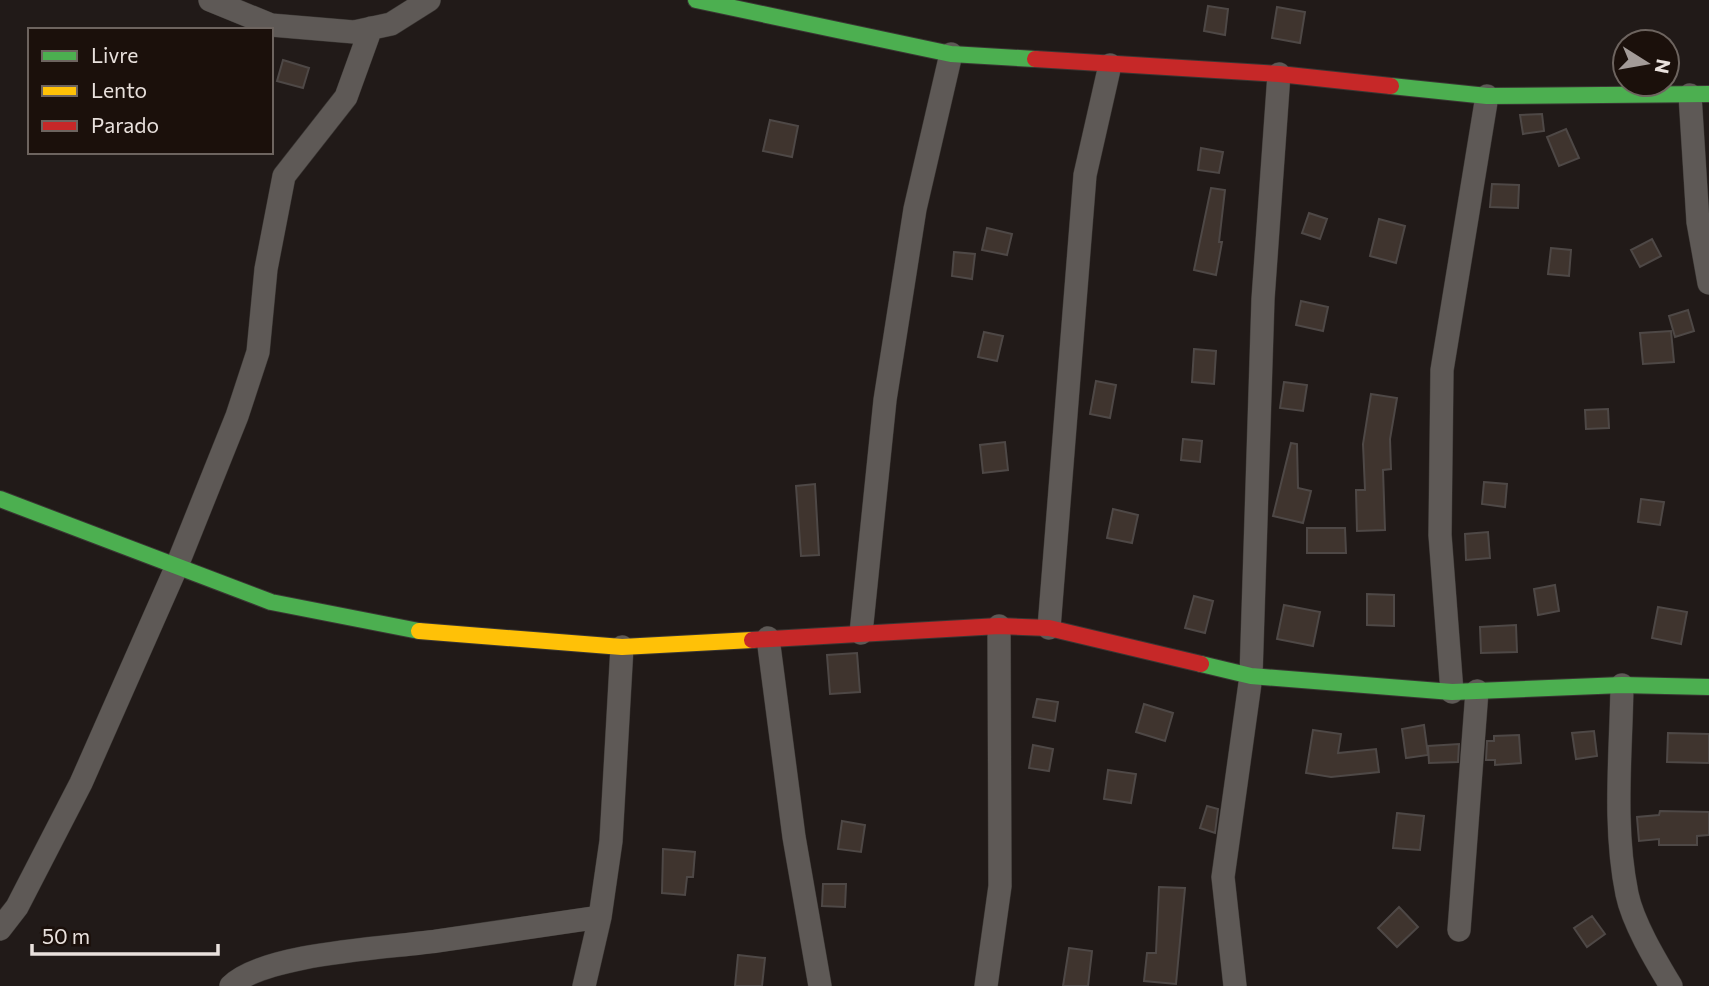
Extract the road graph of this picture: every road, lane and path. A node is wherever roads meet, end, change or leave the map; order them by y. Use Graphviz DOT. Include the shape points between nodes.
graph roads {
  1 [pos="210,0"];
  2 [pos="429,0"];
  3 [pos="696,0"];
  4 [pos="371,28"];
  5 [pos="951,54"];
  6 [pos="1111,65"];
  7 [pos="1279,74"];
  8 [pos="1699,95"];
  9 [pos="1487,96"];
  10 [pos="1709,283"];
  11 [pos="0,499"];
  12 [pos="176,568"];
  13 [pos="999,626"];
  14 [pos="1049,628"];
  15 [pos="861,633"];
  16 [pos="768,638"];
  17 [pos="622,647"];
  18 [pos="1251,676"];
  19 [pos="1622,685"];
  20 [pos="1709,687"];
  21 [pos="1476,691"];
  22 [pos="1452,692"];
  23 [pos="600,917"];
  24 [pos="0,929"];
  25 [pos="1459,930"];
  26 [pos="231,986"];
  27 [pos="584,986"];
  28 [pos="820,986"];
  29 [pos="986,986"];
  30 [pos="1235,986"];
  31 [pos="1671,986"];
  1 -- 4 [label="street" via="271,24 354,32"];
  2 -- 4 [label="street" via="390,24"];
  3 -- 5 [label="street"];
  4 -- 12 [label="street" via="346,97 284,176 266,269 258,352"];
  5 -- 6 [label="street"];
  5 -- 15 [label="street" via="915,209 887,387"];
  6 -- 7 [label="street"];
  6 -- 14 [label="street" via="1085,175"];
  7 -- 9 [label="street"];
  7 -- 18 [label="street" via="1263,299"];
  8 -- 9 [label="street"];
  8 -- 10 [label="street" via="1698,222"];
  9 -- 22 [label="street" via="1442,370 1440,535"];
  11 -- 12 [label="street"];
  12 -- 17 [label="street" via="271,602 410,629"];
  12 -- 24 [label="street" via="81,783 17,907"];
  13 -- 14 [label="street"];
  13 -- 15 [label="street"];
  13 -- 29 [label="street" via="1000,886"];
  14 -- 18 [label="street"];
  15 -- 16 [label="street"];
  16 -- 17 [label="street"];
  16 -- 28 [label="street" via="794,837"];
  17 -- 23 [label="street" via="611,841"];
  18 -- 22 [label="street"];
  18 -- 30 [label="street" via="1223,877"];
  19 -- 20 [label="street"];
  19 -- 21 [label="street"];
  19 -- 31 [label="street" via="1619,828 1627,897"];
  21 -- 22 [label="street"];
  21 -- 25 [label="street"];
  23 -- 26 [label="street" via="325,955 260,969"];
  23 -- 27 [label="street"];
}
